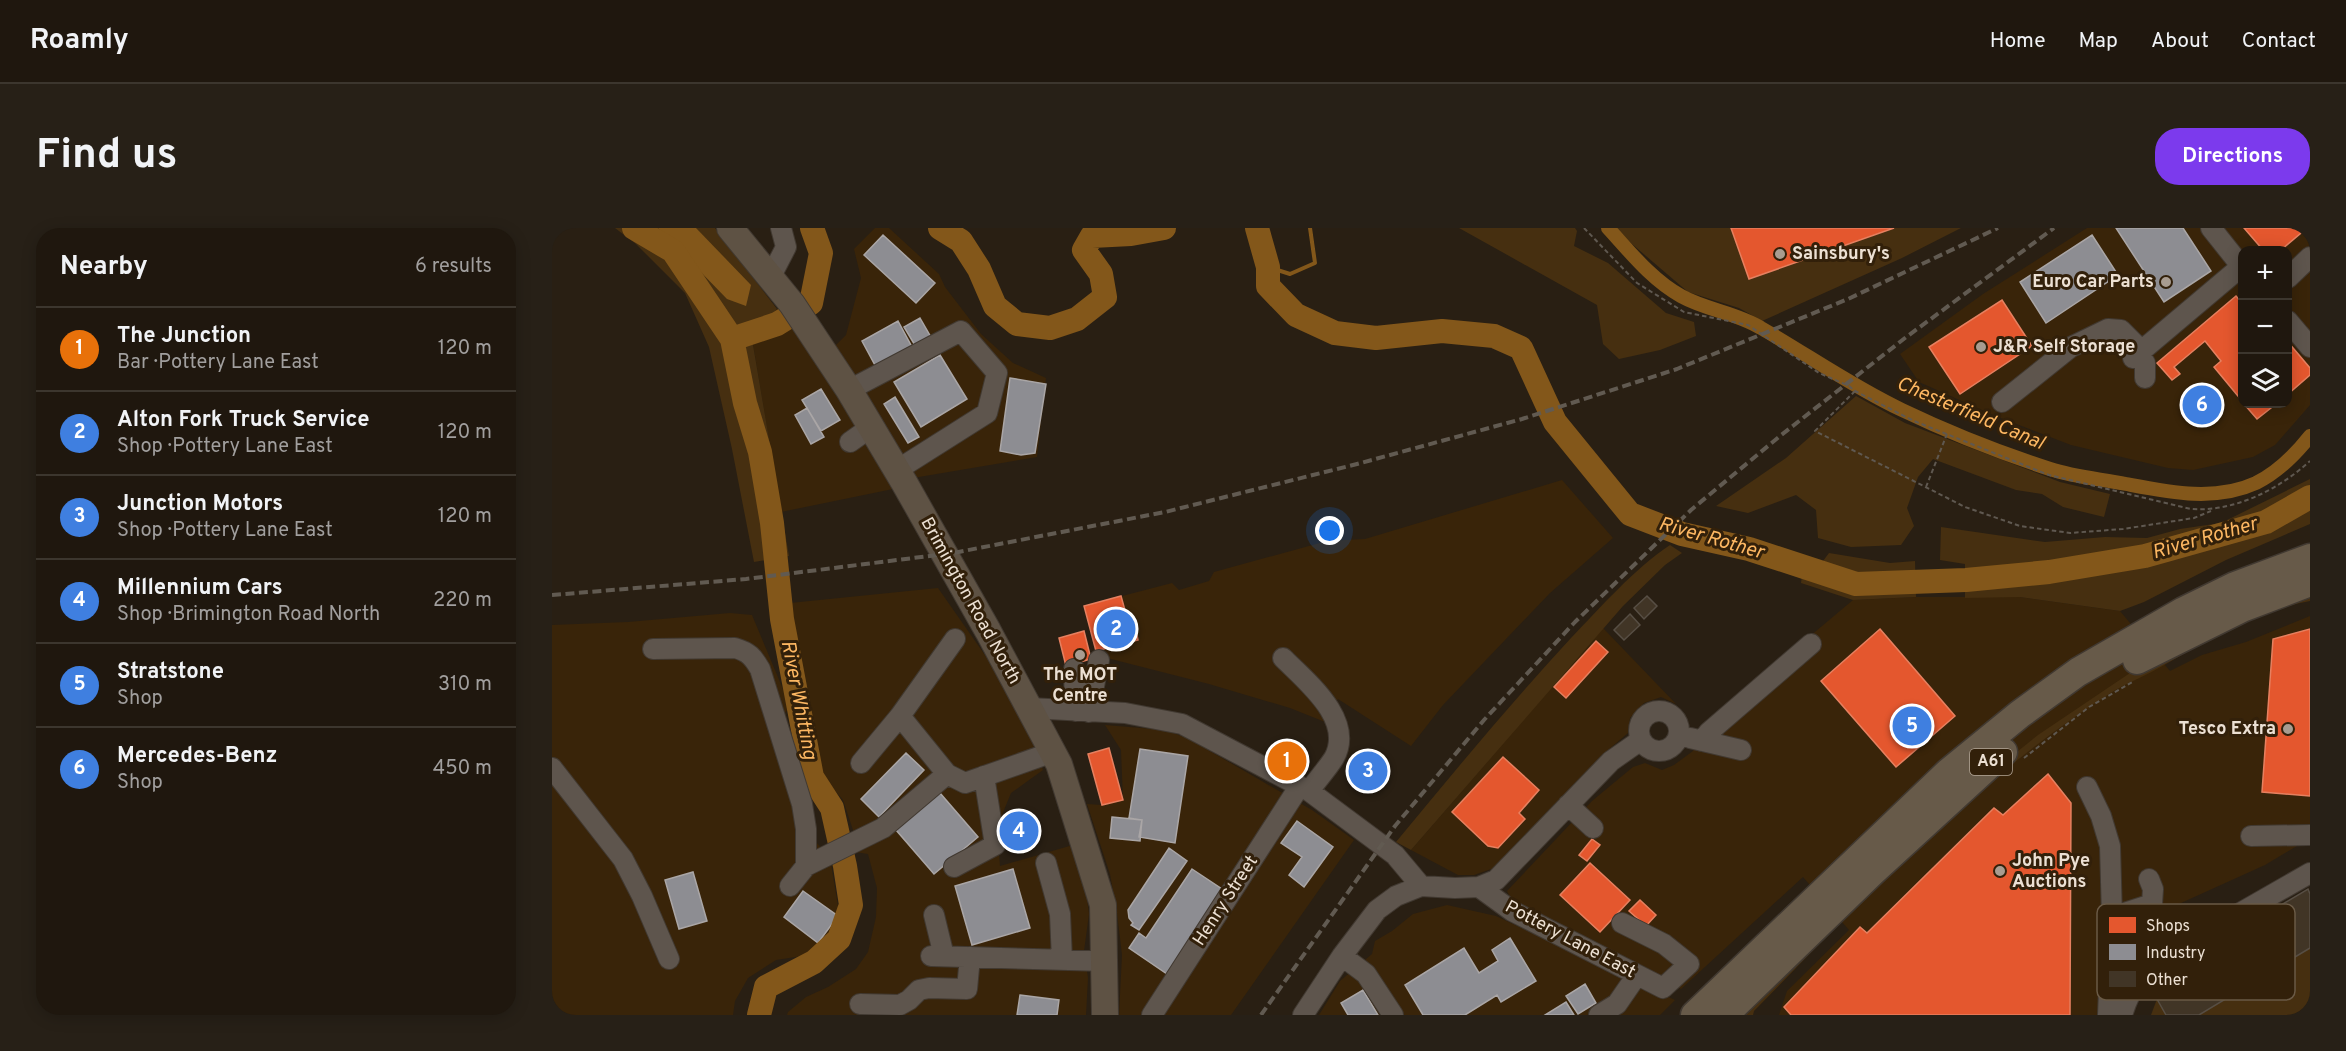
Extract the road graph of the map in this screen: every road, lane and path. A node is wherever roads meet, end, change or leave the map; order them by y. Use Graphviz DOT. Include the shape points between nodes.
graph roads {
  1 [pos="730,228"];
  2 [pos="781,228"];
  3 [pos="1584,228"];
  4 [pos="2211,228"];
  5 [pos="2310,257"];
  6 [pos="2238,262"];
  7 [pos="2238,270"];
  8 [pos="2292,274"];
  9 [pos="770,278"];
  10 [pos="2292,326"];
  11 [pos="2310,347"];
  12 [pos="2138,355"];
  13 [pos="2145,378"];
  14 [pos="849,390"];
  15 [pos="1855,391"];
  16 [pos="2002,402"];
  17 [pos="871,427"];
  18 [pos="1947,434"];
  19 [pos="850,442"];
  20 [pos="2309,461"];
  21 [pos="897,470"];
  22 [pos="1926,487"];
  23 [pos="2216,509"];
  24 [pos="2310,558"];
  25 [pos="2310,582"];
  26 [pos="955,639"];
  27 [pos="1811,644"];
  28 [pos="653,649"];
  29 [pos="1283,658"];
  30 [pos="1099,660"];
  31 [pos="1074,669"];
  32 [pos="2138,680"];
  33 [pos="1029,708"];
  34 [pos="1082,712"];
  35 [pos="900,716"];
  36 [pos="1679,736"];
  37 [pos="1641,740"];
  38 [pos="1702,741"];
  39 [pos="1741,750"];
  40 [pos="1053,752"];
  41 [pos="861,763"];
  42 [pos="2018,764"];
  43 [pos="552,768"];
  44 [pos="947,774"];
  45 [pos="984,776"];
  46 [pos="2087,787"];
  47 [pos="1304,789"];
  48 [pos="1568,805"];
  49 [pos="1593,828"];
  50 [pos="2310,835"];
  51 [pos="2251,836"];
  52 [pos="1046,863"];
  53 [pos="806,866"];
  54 [pos="954,867"];
  55 [pos="2310,873"];
  56 [pos="2149,879"];
  57 [pos="790,886"];
  58 [pos="1421,886"];
  59 [pos="1479,886"];
  60 [pos="2112,904"];
  61 [pos="2152,904"];
  62 [pos="2256,904"];
  63 [pos="934,915"];
  64 [pos="1622,923"];
  65 [pos="1342,956"];
  66 [pos="970,957"];
  67 [pos="669,959"];
  68 [pos="1062,960"];
  69 [pos="1104,961"];
  70 [pos="1637,975"];
  71 [pos="2109,1000"];
  72 [pos="2128,1000"];
  73 [pos="860,1004"];
  74 [pos="1105,1015"];
  75 [pos="1152,1015"];
  76 [pos="1303,1015"];
  77 [pos="1393,1015"];
  78 [pos="1599,1015"];
  79 [pos="1695,1015"];
  80 [pos="1724,1015"];
  81 [pos="2108,1015"];
  82 [pos="2122,1015"];
  1 -- 9 [label="main road, Brimington Road North"];
  2 -- 9 [label="street" via="786,247"];
  3 -- 15 [label="path" via="1637,283 1684,312 1748,325 1819,373"];
  4 -- 6 [label="street"];
  5 -- 8 [label="street"];
  7 -- 12 [label="street"];
  9 -- 14 [label="main road, Brimington Road North"];
  10 -- 11 [label="street"];
  12 -- 13 [label="street" via="2145,363"];
  12 -- 16 [label="street" via="2121,330 2108,329 2071,347"];
  14 -- 17 [label="main road, Brimington Road North"];
  14 -- 21 [label="street" via="961,331 998,373 987,413"];
  15 -- 18 [label="path"];
  15 -- 22 [label="path" via="1815,430"];
  17 -- 19 [label="street"];
  17 -- 21 [label="main road, Brimington Road North"];
  18 -- 22 [label="path"];
  18 -- 23 [label="path" via="2049,476 2191,509"];
  20 -- 23 [label="path" via="2284,483"];
  21 -- 33 [label="main road, Brimington Road North"];
  22 -- 23 [label="path" via="1965,507 2020,526 2070,533 2152,525 2194,518"];
  24 -- 79 [label="highway, A61" via="2235,586 2184,611 2078,672 2020,714 1949,772"];
  25 -- 80 [label="highway, A61" via="2163,645 2107,676 2026,732"];
  26 -- 35 [label="street"];
  27 -- 38 [label="street"];
  28 -- 53 [label="street" via="735,648 754,658 801,804"];
  29 -- 47 [label="street, Henry Street" via="1331,711 1340,734 1335,756"];
  30 -- 34 [label="street"];
  31 -- 34 [label="street"];
  32 -- 42 [label="path" via="2089,707"];
  33 -- 34 [label="street"];
  33 -- 40 [label="main road, Brimington Road North"];
  34 -- 47 [label="street" via="1125,713 1182,724"];
  35 -- 41 [label="street"];
  35 -- 44 [label="street"];
  36 -- 37 [label="street" via="1675,744 1663,751 1646,747"];
  36 -- 37 [label="street" via="1673,716 1653,711 1642,720"];
  36 -- 38 [label="street"];
  37 -- 48 [label="street" via="1611,761"];
  38 -- 39 [label="street"];
  40 -- 45 [label="street"];
  40 -- 69 [label="main road, Brimington Road North" via="1103,905"];
  43 -- 67 [label="street" via="622,859"];
  44 -- 45 [label="street" via="965,783"];
  44 -- 53 [label="street" via="883,828"];
  45 -- 54 [label="street" via="994,845"];
  46 -- 60 [label="street" via="2110,846"];
  47 -- 58 [label="street" via="1395,855"];
  47 -- 75 [label="street, Henry Street"];
  48 -- 49 [label="street"];
  48 -- 59 [label="street" via="1496,880"];
  50 -- 51 [label="street"];
  52 -- 68 [label="street" via="1060,914"];
  53 -- 57 [label="street"];
  55 -- 62 [label="street"];
  56 -- 61 [label="street"];
  58 -- 59 [label="street"];
  58 -- 65 [label="street" via="1377,910"];
  59 -- 70 [label="street, Pottery Lane East" via="1512,911"];
  63 -- 66 [label="street" via="938,956"];
  64 -- 70 [label="street, Pottery Lane East" via="1664,944 1689,964 1664,988"];
  65 -- 76 [label="street"];
  65 -- 77 [label="street" via="1366,974"];
  66 -- 68 [label="street"];
  66 -- 73 [label="street" via="967,989 919,990 900,1005"];
  68 -- 69 [label="street"];
  69 -- 74 [label="main road, Brimington Road North"];
  70 -- 78 [label="street" via="1617,1004"];
  71 -- 81 [label="street"];
  72 -- 82 [label="street"];
}
